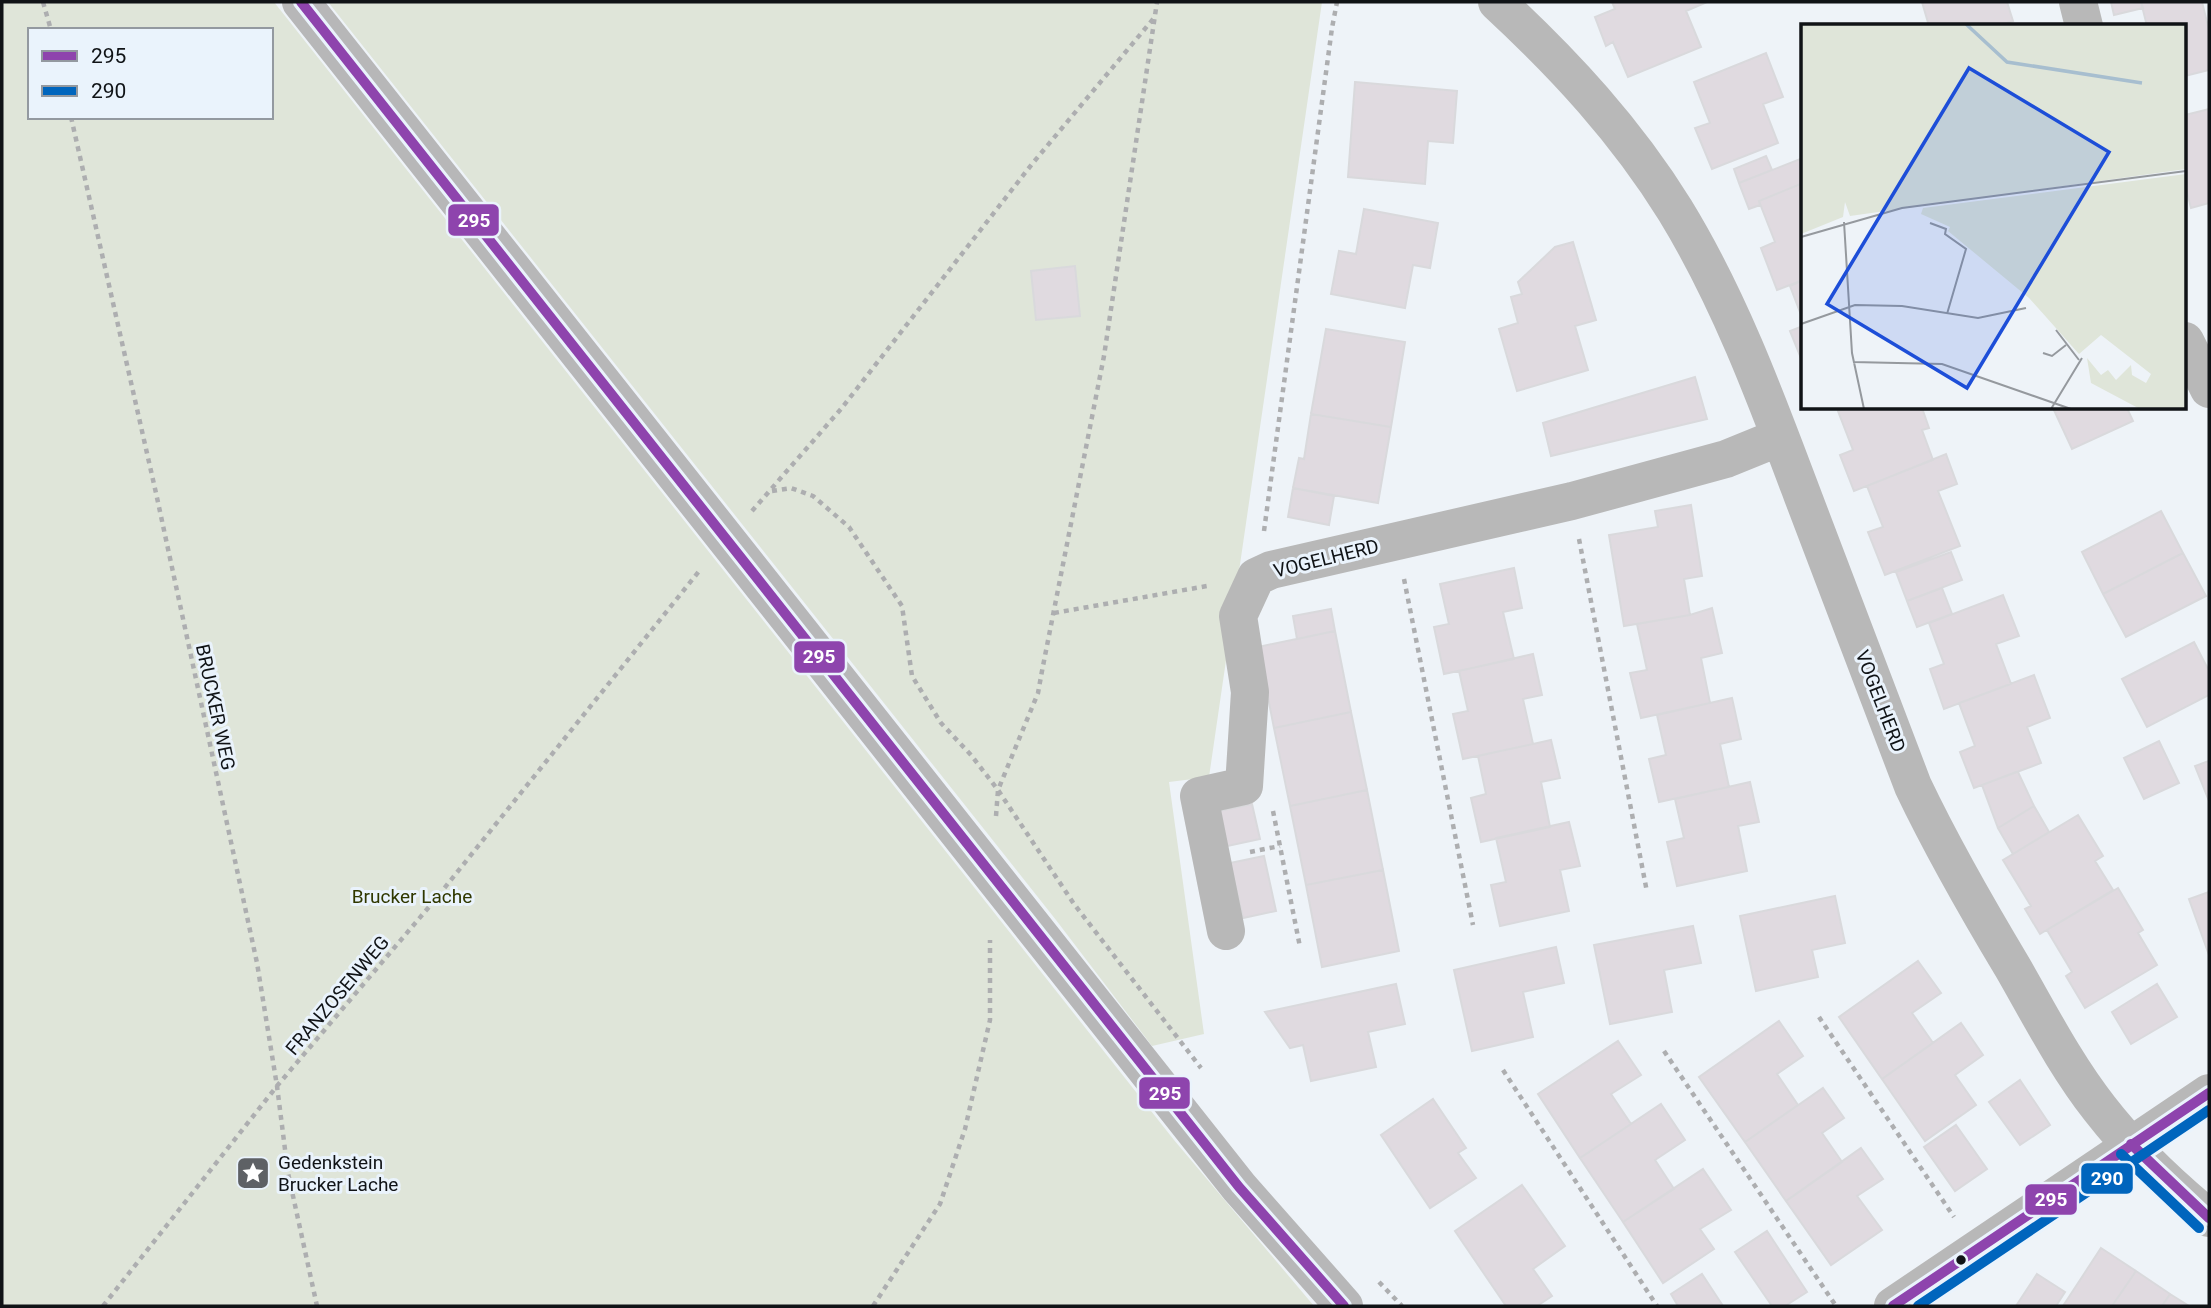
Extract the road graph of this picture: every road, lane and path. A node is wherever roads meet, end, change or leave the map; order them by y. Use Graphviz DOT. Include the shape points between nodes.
graph roads {
  1 [pos="43,2"];
  2 [pos="300,2"];
  3 [pos="1157,2"];
  4 [pos="1338,2"];
  5 [pos="1497,2"];
  6 [pos="2078,2"];
  7 [pos="1154,18"];
  8 [pos="2084,24"];
  9 [pos="50,28"];
  10 [pos="71,119"];
  11 [pos="2186,343"];
  12 [pos="2209,389"];
  13 [pos="1780,437"];
  14 [pos="771,491"];
  15 [pos="1572,500"];
  16 [pos="726,540"];
  17 [pos="1397,540"];
  18 [pos="1264,573"];
  19 [pos="1054,613"];
  20 [pos="998,790"];
  21 [pos="1272,807"];
  22 [pos="990,875"];
  23 [pos="1647,892"];
  24 [pos="1473,925"];
  25 [pos="1226,931"];
  26 [pos="1300,947"];
  27 [pos="1819,1017"];
  28 [pos="1664,1051"];
  29 [pos="1503,1070"];
  30 [pos="1206,1075"];
  31 [pos="277,1087"];
  32 [pos="2209,1093"];
  33 [pos="2131,1144"];
  34 [pos="2209,1218"];
  35 [pos="1976,1250"];
  36 [pos="1379,1281"];
  37 [pos="103,1306"];
  38 [pos="317,1306"];
  39 [pos="873,1306"];
  40 [pos="1344,1306"];
  41 [pos="1402,1306"];
  42 [pos="1657,1306"];
  43 [pos="1836,1306"];
  44 [pos="1893,1306"];
  1 -- 9 [label="path"];
  2 -- 16 [label="main road"];
  3 -- 7 [label="path"];
  4 -- 18 [label="path" via="1262,544"];
  5 -- 13 [label="street, VOGELHERD" via="1599,105 1675,211 1735,329"];
  6 -- 8 [label="street"];
  7 -- 14 [label="path, FRANZOSENWEG"];
  7 -- 19 [label="path" via="1104,356"];
  10 -- 31 [label="path, BRUCKER WEG" via="254,949"];
  11 -- 12 [label="street"];
  13 -- 15 [label="street, VOGELHERD" via="1726,459"];
  13 -- 33 [label="street, VOGELHERD" via="1913,786 1937,837 2060,1049 2099,1108"];
  14 -- 16 [label="path, FRANZOSENWEG"];
  14 -- 20 [label="path" via="791,488 813,496 849,527 902,606 912,676 941,723"];
  15 -- 17 [label="street, VOGELHERD"];
  15 -- 23 [label="path"];
  16 -- 22 [label="main road"];
  16 -- 31 [label="path, FRANZOSENWEG"];
  17 -- 18 [label="street, VOGELHERD"];
  17 -- 24 [label="path"];
  18 -- 19 [label="path"];
  18 -- 25 [label="street, VOGELHERD" via="1238,616 1250,692 1244,786 1199,796"];
  19 -- 20 [label="path" via="1038,693"];
  20 -- 22 [label="path"];
  20 -- 30 [label="path" via="1074,904"];
  21 -- 26 [label="path"];
  22 -- 39 [label="path" via="990,1020 965,1129 940,1204"];
  22 -- 40 [label="main road" via="1239,1187"];
  27 -- 35 [label="path"];
  28 -- 43 [label="path"];
  29 -- 42 [label="path"];
  31 -- 37 [label="path, FRANZOSENWEG"];
  31 -- 38 [label="path, BRUCKER WEG" via="288,1173"];
  32 -- 33 [label="street"];
  33 -- 34 [label="street, VOGELHERD"];
  33 -- 35 [label="street"];
  35 -- 44 [label="street"];
  36 -- 41 [label="path"];
}
